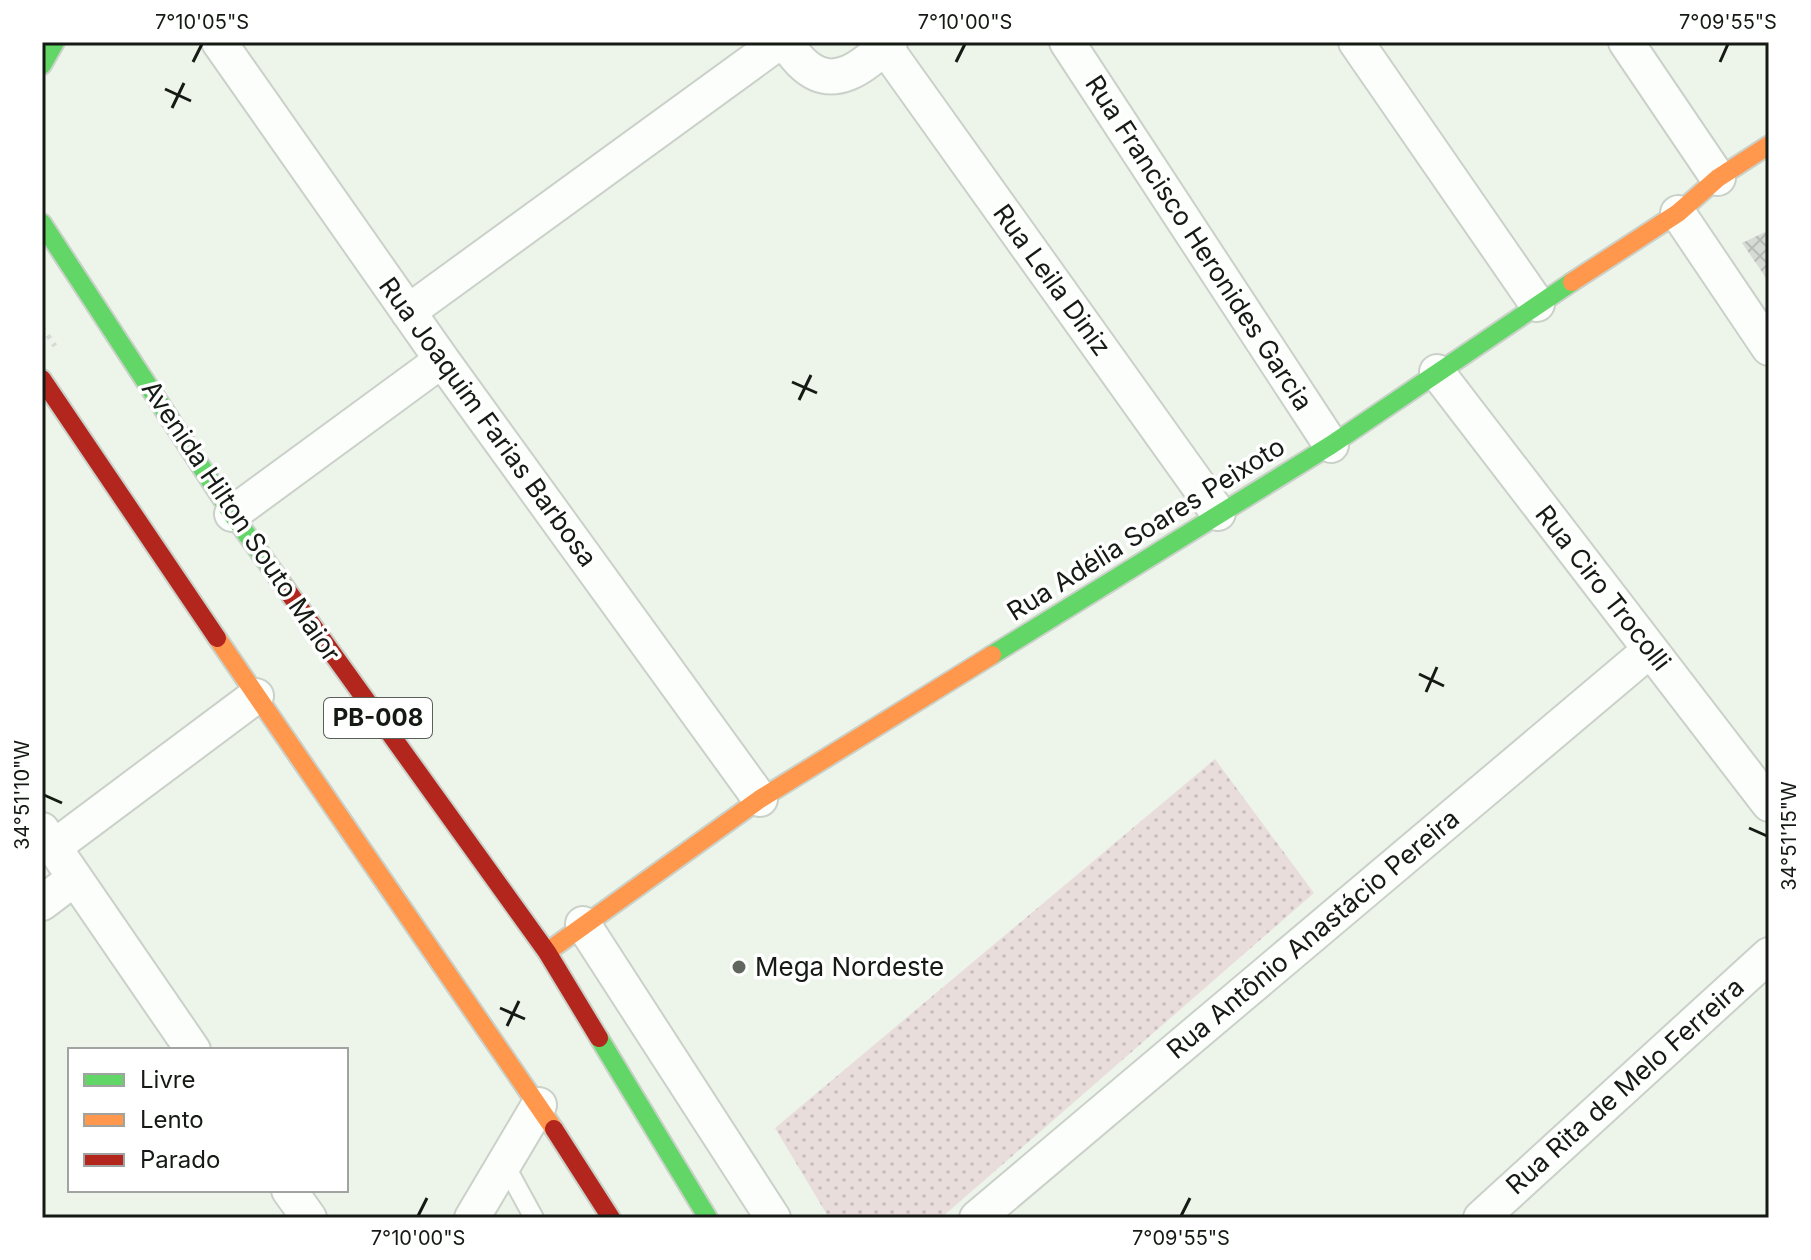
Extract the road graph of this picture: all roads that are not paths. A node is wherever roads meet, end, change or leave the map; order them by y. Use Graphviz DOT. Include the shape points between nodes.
graph roads {
  1 [pos="55,42"];
  2 [pos="219,42"];
  3 [pos="782,42"];
  4 [pos="1067,42"];
  5 [pos="1356,42"];
  6 [pos="1626,42"];
  7 [pos="887,44"];
  8 [pos="42,65"];
  9 [pos="1769,145"];
  10 [pos="1718,178"];
  11 [pos="1678,213"];
  12 [pos="42,223"];
  13 [pos="1537,304"];
  14 [pos="408,312"];
  15 [pos="1769,348"];
  16 [pos="442,360"];
  17 [pos="1437,372"];
  18 [pos="42,379"];
  19 [pos="1331,445"];
  20 [pos="1218,513"];
  21 [pos="232,514"];
  22 [pos="1650,650"];
  23 [pos="256,696"];
  24 [pos="760,799"];
  25 [pos="1769,804"];
  26 [pos="48,839"];
  27 [pos="75,878"];
  28 [pos="42,903"];
  29 [pos="583,924"];
  30 [pos="547,952"];
  31 [pos="1769,955"];
  32 [pos="192,1048"];
  33 [pos="539,1105"];
  34 [pos="504,1163"];
  35 [pos="290,1192"];
  36 [pos="309,1218"];
  37 [pos="472,1218"];
  38 [pos="534,1218"];
  39 [pos="611,1218"];
  40 [pos="708,1218"];
  41 [pos="773,1218"];
  42 [pos="977,1218"];
  43 [pos="1481,1218"];
  1 -- 8 [label="main road"];
  2 -- 14 [label="street, Rua Joaquim Farias Barbosa"];
  3 -- 7 [label="street" via="803,64 821,76 836,78"];
  3 -- 14 [label="street"];
  4 -- 19 [label="street, Rua Francisco Heronides Garcia"];
  5 -- 13 [label="street"];
  6 -- 10 [label="street"];
  7 -- 20 [label="street, Rua Leila Diniz"];
  9 -- 10 [label="main road, Rua Adélia Soares Peixoto"];
  10 -- 11 [label="main road, Rua Adélia Soares Peixoto"];
  11 -- 13 [label="main road, Rua Adélia Soares Peixoto"];
  11 -- 15 [label="street"];
  12 -- 21 [label="main road, Avenida Hilton Souto Maior / PB-008"];
  13 -- 17 [label="main road, Rua Adélia Soares Peixoto"];
  14 -- 16 [label="street, Rua Joaquim Farias Barbosa"];
  16 -- 21 [label="street"];
  16 -- 24 [label="street, Rua Joaquim Farias Barbosa"];
  17 -- 19 [label="main road, Rua Adélia Soares Peixoto"];
  17 -- 22 [label="street, Rua Ciro Trocolli"];
  18 -- 23 [label="main road, PB-008"];
  19 -- 20 [label="main road, Rua Adélia Soares Peixoto"];
  20 -- 24 [label="main road, Rua Adélia Soares Peixoto"];
  21 -- 30 [label="main road, Avenida Hilton Souto Maior / PB-008"];
  22 -- 25 [label="street, Rua Ciro Trocolli"];
  22 -- 42 [label="street, Rua Antônio Anastácio Pereira"];
  23 -- 26 [label="street"];
  23 -- 33 [label="main road, PB-008"];
  24 -- 29 [label="main road, Rua Adélia Soares Peixoto"];
  26 -- 27 [label="street"];
  27 -- 28 [label="street"];
  27 -- 32 [label="street"];
  29 -- 30 [label="main road, Rua Adélia Soares Peixoto"];
  29 -- 41 [label="street"];
  30 -- 40 [label="main road, Avenida Hilton Souto Maior / PB-008"];
  31 -- 43 [label="street, Rua Rita de Melo Ferreira"];
  33 -- 34 [label="street"];
  33 -- 39 [label="main road, PB-008"];
  34 -- 37 [label="street"];
  34 -- 38 [label="lane"];
  35 -- 36 [label="street"];
}
